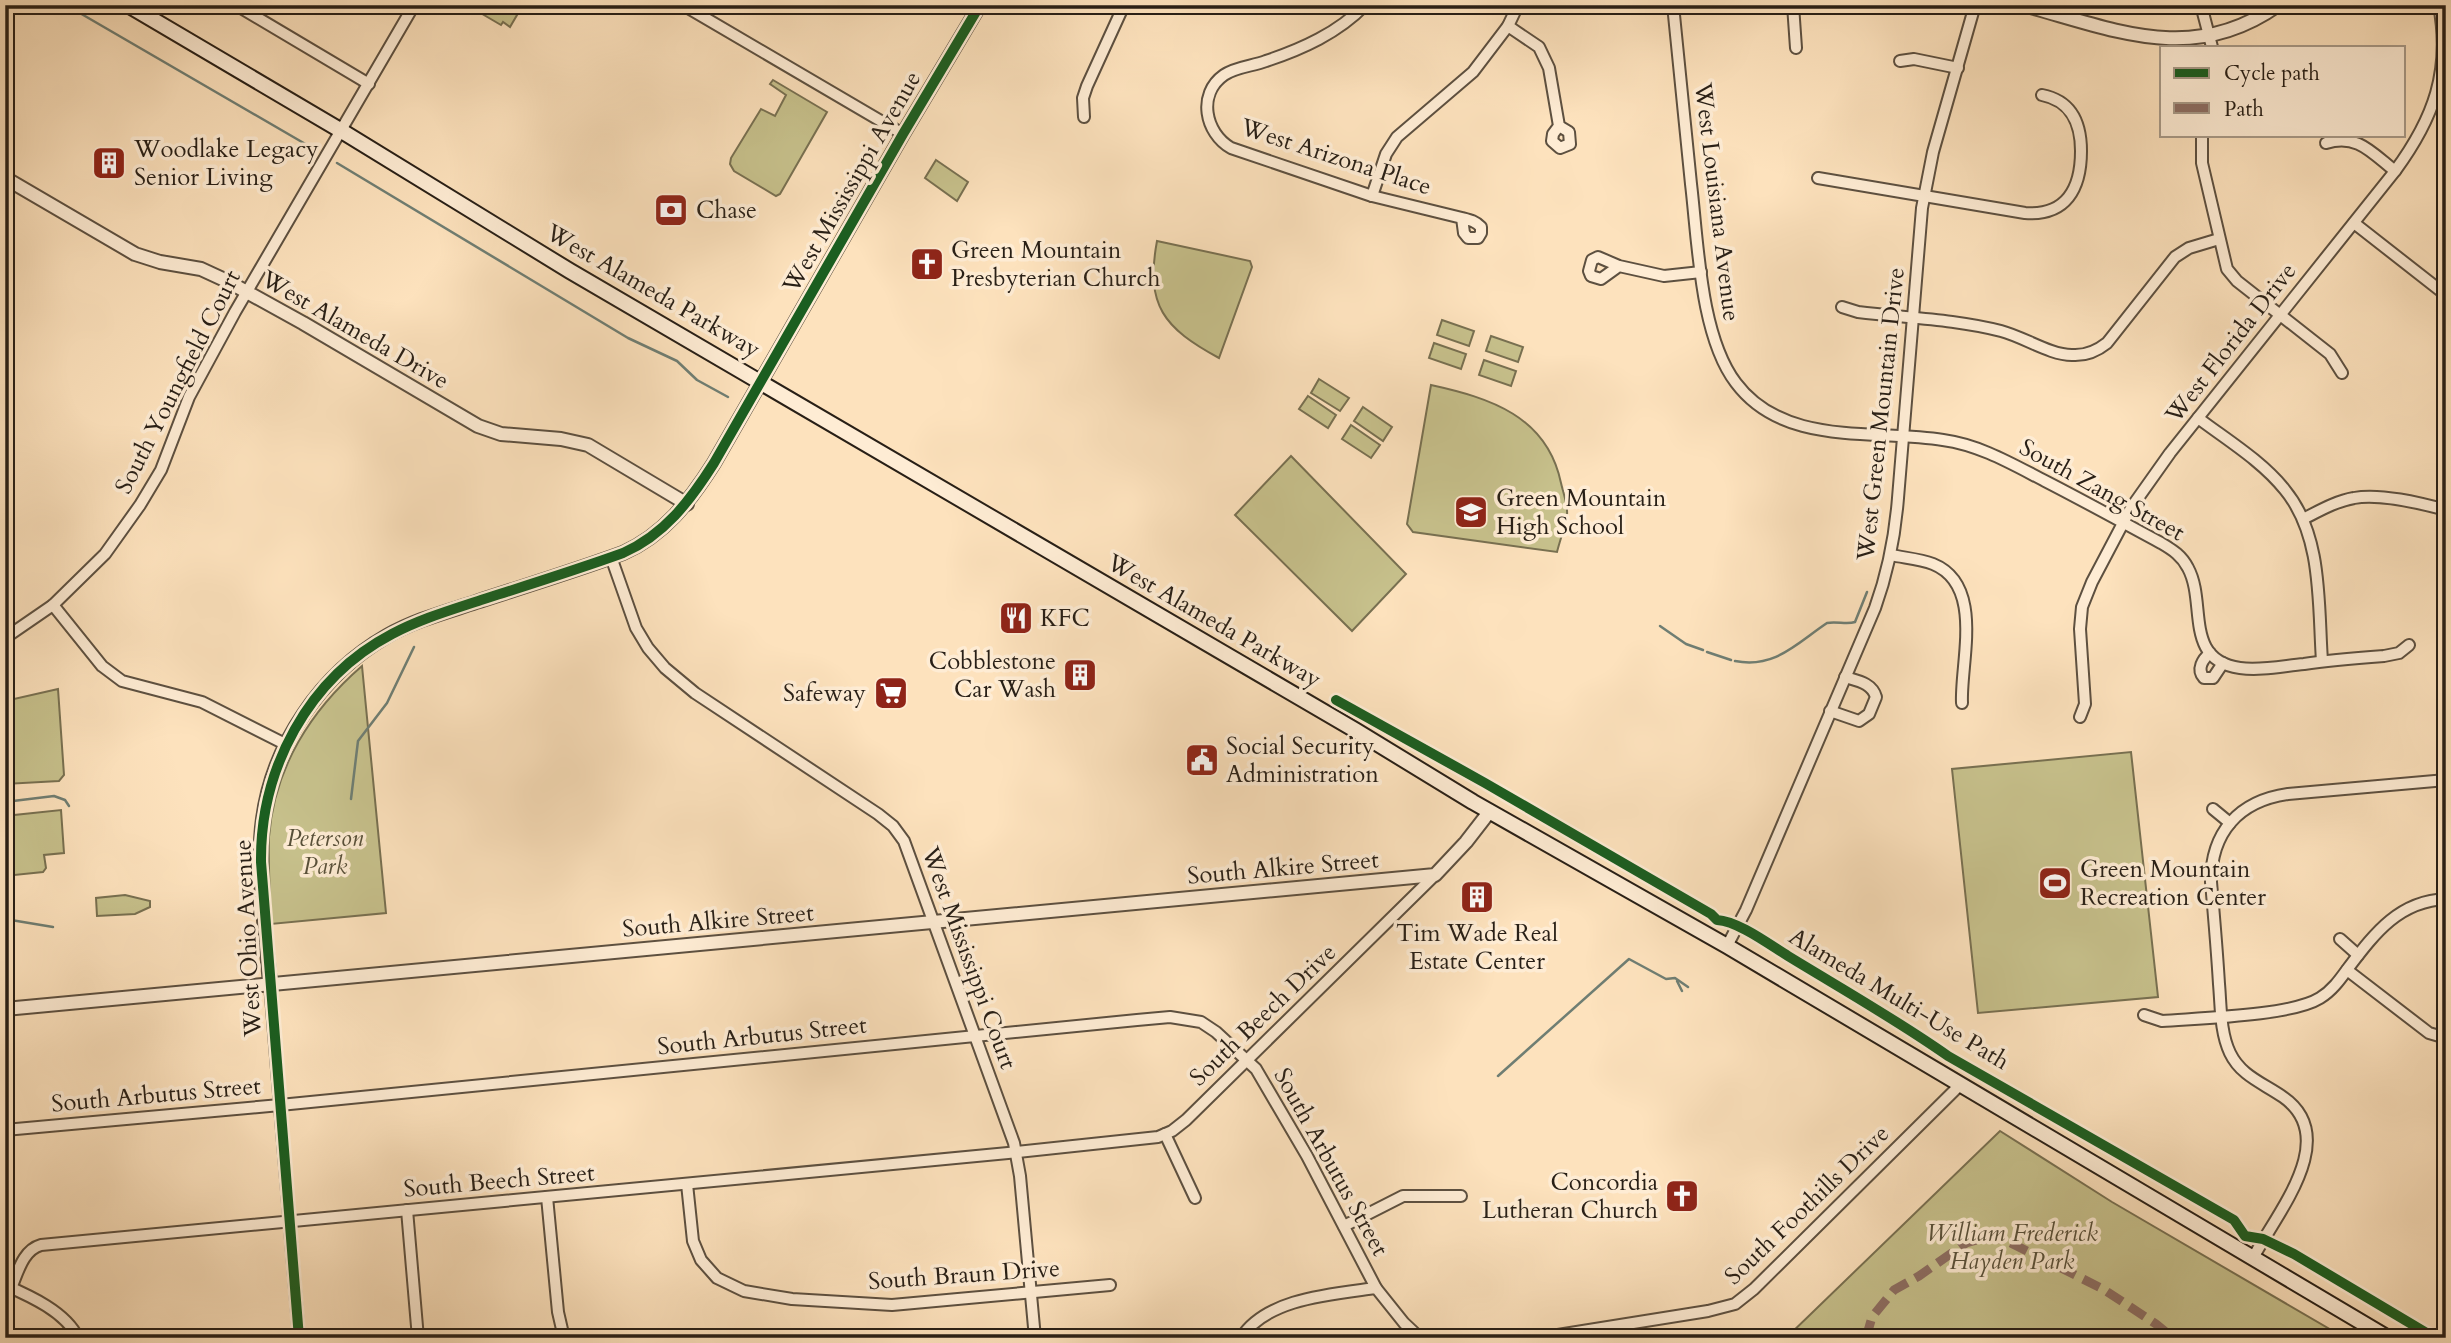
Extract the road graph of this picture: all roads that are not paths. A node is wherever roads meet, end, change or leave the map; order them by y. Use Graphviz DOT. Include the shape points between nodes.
graph roads {
  1 [pos="128,5"];
  2 [pos="236,5"];
  3 [pos="414,5"];
  4 [pos="682,5"];
  5 [pos="980,5"];
  6 [pos="1124,5"];
  7 [pos="1365,5"];
  8 [pos="1518,5"];
  9 [pos="1673,5"];
  10 [pos="1793,5"];
  11 [pos="1975,5"];
  12 [pos="2023,5"];
  13 [pos="2201,5"];
  14 [pos="2278,5"];
  15 [pos="2439,5"];
  16 [pos="2444,23"];
  17 [pos="1508,26"];
  18 [pos="2210,41"];
  19 [pos="1796,48"];
  20 [pos="1900,61"];
  21 [pos="1958,68"];
  22 [pos="369,84"];
  23 [pos="2042,95"];
  24 [pos="1084,117"];
  25 [pos="1559,127"];
  26 [pos="340,130"];
  27 [pos="903,134"];
  28 [pos="2202,136"];
  29 [pos="2326,143"];
  30 [pos="2395,171"];
  31 [pos="5,178"];
  32 [pos="1818,178"];
  33 [pos="1372,196"];
  34 [pos="1924,197"];
  35 [pos="1462,218"];
  36 [pos="2354,223"];
  37 [pos="2219,239"];
  38 [pos="1619,266"];
  39 [pos="1701,272"];
  40 [pos="247,292"];
  41 [pos="2446,295"];
  42 [pos="1842,307"];
  43 [pos="2279,315"];
  44 [pos="1914,318"];
  45 [pos="2342,373"];
  46 [pos="761,380"];
  47 [pos="2198,418"];
  48 [pos="1904,437"];
  49 [pos="687,504"];
  50 [pos="2446,510"];
  51 [pos="2303,519"];
  52 [pos="2123,522"];
  53 [pos="1891,555"];
  54 [pos="611,557"];
  55 [pos="1965,577"];
  56 [pos="1954,582"];
  57 [pos="53,605"];
  58 [pos="5,638"];
  59 [pos="2409,645"];
  60 [pos="2210,653"];
  61 [pos="2322,661"];
  62 [pos="2223,663"];
  63 [pos="1845,677"];
  64 [pos="1962,703"];
  65 [pos="1830,711"];
  66 [pos="2080,718"];
  67 [pos="285,744"];
  68 [pos="2446,780"];
  69 [pos="2213,809"];
  70 [pos="1490,811"];
  71 [pos="2230,823"];
  72 [pos="1435,874"];
  73 [pos="2446,899"];
  74 [pos="934,921"];
  75 [pos="2340,939"];
  76 [pos="1727,946"];
  77 [pos="2358,955"];
  78 [pos="2347,970"];
  79 [pos="270,984"];
  80 [pos="5,1009"];
  81 [pos="2144,1014"];
  82 [pos="2222,1016"];
  83 [pos="975,1036"];
  84 [pos="2446,1038"];
  85 [pos="1248,1060"];
  86 [pos="1959,1085"];
  87 [pos="280,1105"];
  88 [pos="5,1130"];
  89 [pos="1166,1134"];
  90 [pos="1016,1153"];
  91 [pos="687,1184"];
  92 [pos="1461,1196"];
  93 [pos="547,1197"];
  94 [pos="1195,1198"];
  95 [pos="407,1210"];
  96 [pos="289,1221"];
  97 [pos="1344,1226"];
  98 [pos="2253,1258"];
  99 [pos="1110,1285"];
  100 [pos="8,1286"];
  101 [pos="1376,1288"];
  102 [pos="1031,1293"];
  103 [pos="78,1338"];
  104 [pos="299,1338"];
  105 [pos="418,1338"];
  106 [pos="564,1338"];
  107 [pos="1035,1338"];
  108 [pos="1241,1338"];
  109 [pos="1420,1338"];
  110 [pos="1539,1338"];
  111 [pos="2388,1338"];
  1 -- 26 [label="main road, West Alameda Parkway"];
  2 -- 22 [label="street"];
  3 -- 22 [label="street, South Youngfield Court"];
  4 -- 27 [label="street"];
  5 -- 27 [label="street, West Mississippi Avenue"];
  6 -- 24 [label="street" via="1087,86"];
  7 -- 33 [label="street, West Arizona Place" via="1317,40 1225,74 1209,97 1208,123 1231,148"];
  8 -- 17 [label="street"];
  9 -- 39 [label="street, West Louisiana Avenue"];
  10 -- 19 [label="street"];
  11 -- 21 [label="street, West Green Mountain Drive"];
  12 -- 18 [label="street" via="2143,37"];
  13 -- 18 [label="street"];
  14 -- 18 [label="street"];
  15 -- 16 [label="street, West Florida Drive"];
  16 -- 30 [label="street, West Florida Drive" via="2437,94 2417,138"];
  17 -- 25 [label="street" via="1539,47 1549,68"];
  17 -- 33 [label="street" via="1473,72 1397,137"];
  20 -- 21 [label="street" via="1914,59"];
  21 -- 34 [label="street, West Green Mountain Drive"];
  22 -- 26 [label="street, South Youngfield Court"];
  23 -- 34 [label="street" via="2068,108 2080,129 2081,171 2065,201 2033,214"];
  26 -- 40 [label="street, South Youngfield Court"];
  26 -- 46 [label="main road, West Alameda Parkway" via="570,271"];
  27 -- 46 [label="street, West Mississippi Avenue"];
  28 -- 37 [label="street" via="2202,163"];
  29 -- 30 [label="street" via="2351,140"];
  30 -- 36 [label="street, West Florida Drive"];
  31 -- 40 [label="street, West Alameda Drive" via="135,254 201,269"];
  32 -- 34 [label="street"];
  33 -- 35 [label="street, West Arizona Place"];
  34 -- 44 [label="street, West Green Mountain Drive"];
  36 -- 41 [label="street"];
  36 -- 43 [label="street, West Florida Drive"];
  37 -- 43 [label="street" via="2231,275"];
  37 -- 44 [label="street" via="2175,257 2107,343 2088,354 2061,354 2003,331"];
  38 -- 39 [label="street" via="1664,276"];
  39 -- 48 [label="street, West Louisiana Avenue" via="1722,361 1736,384 1755,402 1799,425"];
  40 -- 49 [label="street, West Alameda Drive" via="478,426 501,434 588,444"];
  40 -- 57 [label="street, South Youngfield Court" via="189,397 161,470 140,505 105,554"];
  42 -- 44 [label="street"];
  43 -- 45 [label="street" via="2330,354"];
  43 -- 47 [label="street, West Florida Drive"];
  44 -- 48 [label="street, West Green Mountain Drive"];
  46 -- 49 [label="street, West Ohio Avenue"];
  46 -- 70 [label="main road, West Alameda Parkway"];
  47 -- 51 [label="street" via="2271,475"];
  47 -- 52 [label="street, West Florida Drive"];
  48 -- 52 [label="street, South Zang Street" via="1951,441 1983,450"];
  48 -- 53 [label="street, West Green Mountain Drive"];
  49 -- 54 [label="street, West Ohio Avenue" via="651,537"];
  50 -- 51 [label="street" via="2361,496"];
  51 -- 61 [label="street" via="2314,564"];
  52 -- 60 [label="street, South Zang Street" via="2185,562 2193,580 2200,632"];
  52 -- 66 [label="street, West Florida Drive" via="2082,607 2085,704"];
  53 -- 56 [label="street" via="1933,564"];
  53 -- 63 [label="street, West Green Mountain Drive" via="1875,608"];
  54 -- 67 [label="street, West Ohio Avenue" via="388,635 335,676"];
  54 -- 74 [label="street, West Mississippi Court" via="636,628 657,659 695,693 893,826 909,850"];
  55 -- 56 [label="street"];
  56 -- 64 [label="street" via="1967,632"];
  57 -- 58 [label="street, South Youngfield Court"];
  57 -- 67 [label="street" via="102,666 122,681 202,702"];
  59 -- 61 [label="street, South Zang Street" via="2393,654"];
  60 -- 62 [label="street, South Zang Street"];
  60 -- 62 [label="street, South Zang Street" via="2200,667 2204,678 2213,678"];
  61 -- 62 [label="street, South Zang Street" via="2253,669"];
  63 -- 65 [label="street, West Green Mountain Drive"];
  63 -- 65 [label="street" via="1873,688 1876,697 1869,714 1859,721"];
  65 -- 76 [label="street, West Green Mountain Drive"];
  67 -- 79 [label="street, West Ohio Avenue" via="271,783 262,831"];
  68 -- 71 [label="street" via="2275,796 2254,803"];
  69 -- 71 [label="street"];
  70 -- 72 [label="street, South Beech Drive"];
  70 -- 76 [label="main road, West Alameda Parkway"];
  71 -- 82 [label="street" via="2213,860 2211,882"];
  72 -- 74 [label="street, South Alkire Street"];
  72 -- 85 [label="street, South Beech Drive"];
  73 -- 77 [label="street" via="2396,914"];
  74 -- 79 [label="street, South Alkire Street"];
  74 -- 83 [label="street, West Mississippi Court"];
  75 -- 77 [label="street"];
  76 -- 86 [label="main road, West Alameda Parkway"];
  77 -- 78 [label="street"];
  78 -- 82 [label="street" via="2335,986 2312,1002"];
  78 -- 84 [label="street" via="2428,1033"];
  79 -- 80 [label="street, South Alkire Street"];
  79 -- 87 [label="street, West Ohio Avenue"];
  81 -- 82 [label="street" via="2162,1021"];
  82 -- 98 [label="street" via="2226,1043 2235,1061 2249,1076 2286,1099 2306,1132 2302,1170"];
  83 -- 85 [label="street, South Arbutus Street" via="1184,1017 1208,1026"];
  83 -- 87 [label="street, South Arbutus Street"];
  83 -- 90 [label="street, West Mississippi Court"];
  85 -- 89 [label="street, South Beech Drive"];
  85 -- 97 [label="street, South Arbutus Street" via="1272,1093"];
  86 -- 98 [label="main road, West Alameda Parkway"];
  86 -- 110 [label="street, South Foothills Drive" via="1735,1304"];
  87 -- 88 [label="street, South Arbutus Street"];
  87 -- 96 [label="street, West Ohio Avenue"];
  89 -- 90 [label="street, South Beech Drive"];
  89 -- 94 [label="street"];
  90 -- 91 [label="street, South Beech Street"];
  90 -- 102 [label="street, West Mississippi Court"];
  91 -- 93 [label="street, South Beech Street"];
  91 -- 102 [label="street, South Braun Drive" via="698,1255 712,1274 738,1289 782,1298 892,1305"];
  92 -- 97 [label="street" via="1408,1195"];
  93 -- 95 [label="street, South Beech Street"];
  93 -- 106 [label="street"];
  95 -- 96 [label="street, South Beech Street"];
  95 -- 105 [label="street"];
  96 -- 100 [label="street, South Beech Street" via="41,1245 27,1254"];
  96 -- 104 [label="street, West Ohio Avenue"];
  97 -- 101 [label="street, South Arbutus Street"];
  98 -- 111 [label="main road, West Alameda Parkway"];
  99 -- 102 [label="street, South Braun Drive"];
  100 -- 103 [label="street" via="62,1317"];
  101 -- 108 [label="street" via="1273,1309 1255,1320"];
  101 -- 109 [label="street"];
  102 -- 107 [label="street, West Mississippi Court"];
}
